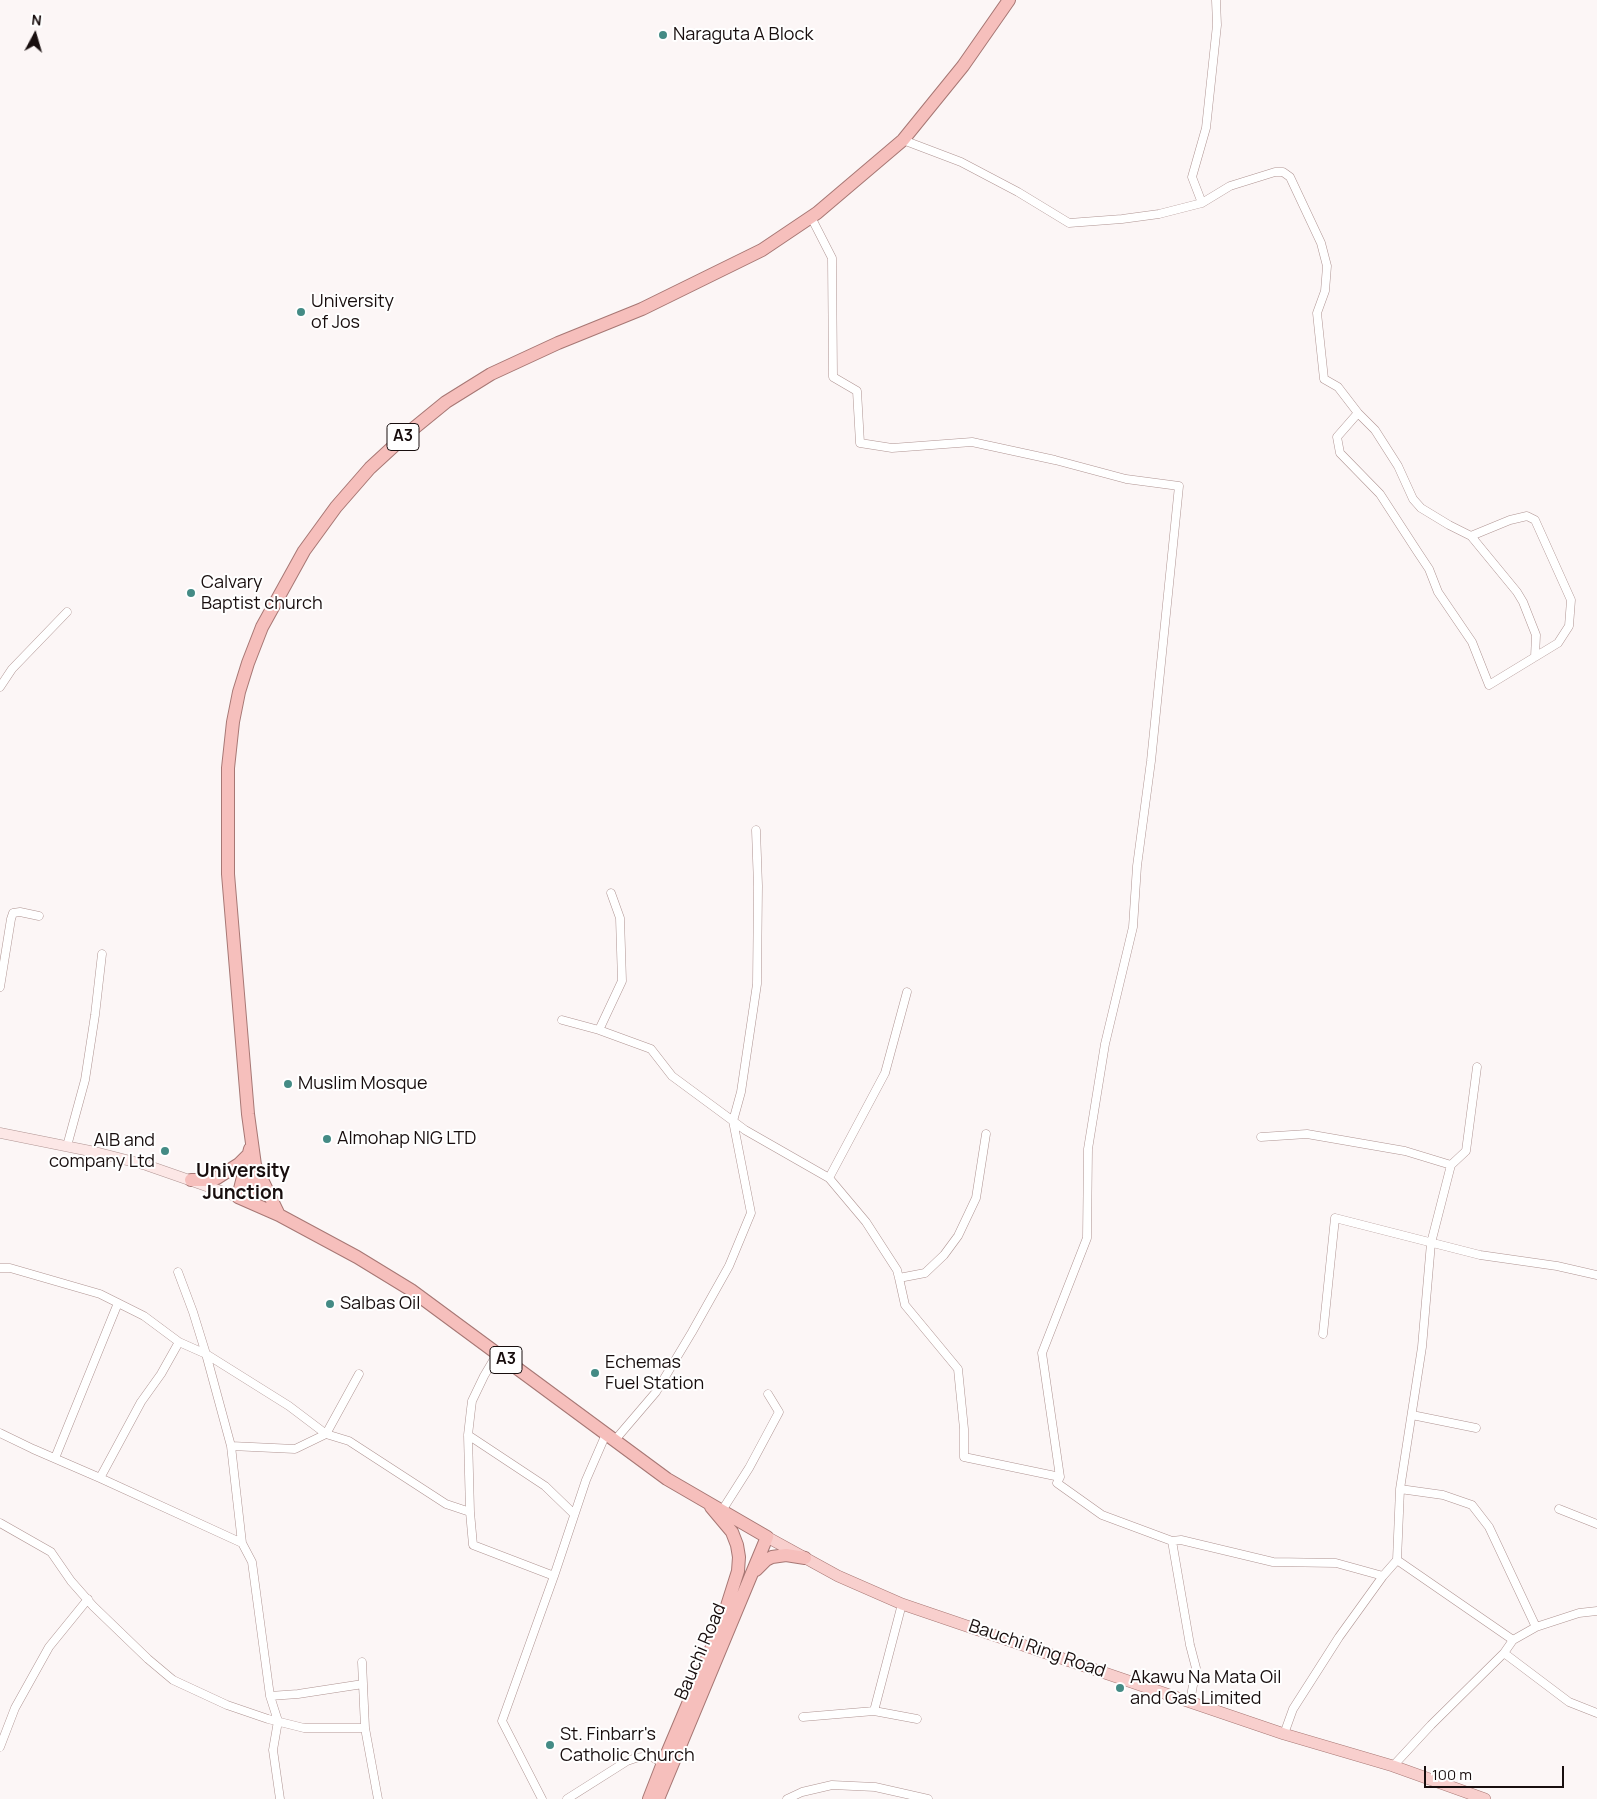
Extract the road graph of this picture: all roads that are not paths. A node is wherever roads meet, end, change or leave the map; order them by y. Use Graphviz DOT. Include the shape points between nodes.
graph roads {
  1 [pos="1008,0"];
  2 [pos="1216,0"];
  3 [pos="903,140"];
  4 [pos="1202,203"];
  5 [pos="811,217"];
  6 [pos="1358,413"];
  7 [pos="1471,536"];
  8 [pos="67,612"];
  9 [pos="1535,657"];
  10 [pos="0,687"];
  11 [pos="756,830"];
  12 [pos="611,893"];
  13 [pos="39,916"];
  14 [pos="102,954"];
  15 [pos="0,987"];
  16 [pos="907,992"];
  17 [pos="562,1020"];
  18 [pos="599,1030"];
  19 [pos="1477,1067"];
  20 [pos="733,1122"];
  21 [pos="0,1133"];
  22 [pos="986,1134"];
  23 [pos="1262,1137"];
  24 [pos="67,1146"];
  25 [pos="251,1154"];
  26 [pos="1451,1166"];
  27 [pos="829,1178"];
  28 [pos="191,1180"];
  29 [pos="243,1199"];
  30 [pos="279,1215"];
  31 [pos="1431,1243"];
  32 [pos="0,1268"];
  33 [pos="178,1272"];
  34 [pos="1597,1274"];
  35 [pos="899,1278"];
  36 [pos="118,1303"];
  37 [pos="1323,1334"];
  38 [pos="179,1342"];
  39 [pos="206,1354"];
  40 [pos="497,1354"];
  41 [pos="358,1374"];
  42 [pos="768,1394"];
  43 [pos="1412,1416"];
  44 [pos="1476,1428"];
  45 [pos="0,1433"];
  46 [pos="326,1434"];
  47 [pos="468,1435"];
  48 [pos="610,1437"];
  49 [pos="232,1446"];
  50 [pos="55,1458"];
  51 [pos="1060,1477"];
  52 [pos="100,1478"];
  53 [pos="1400,1489"];
  54 [pos="705,1500"];
  55 [pos="723,1509"];
  56 [pos="1559,1509"];
  57 [pos="470,1512"];
  58 [pos="574,1514"];
  59 [pos="0,1523"];
  60 [pos="1597,1524"];
  61 [pos="768,1536"];
  62 [pos="1172,1541"];
  63 [pos="242,1543"];
  64 [pos="804,1558"];
  65 [pos="1397,1560"];
  66 [pos="753,1574"];
  67 [pos="554,1576"];
  68 [pos="1382,1576"];
  69 [pos="88,1599"];
  70 [pos="902,1604"];
  71 [pos="1597,1611"];
  72 [pos="1536,1627"];
  73 [pos="1513,1640"];
  74 [pos="1504,1652"];
  75 [pos="362,1662"];
  76 [pos="363,1684"];
  77 [pos="270,1696"];
  78 [pos="1190,1702"];
  79 [pos="874,1711"];
  80 [pos="1597,1713"];
  81 [pos="803,1716"];
  82 [pos="917,1719"];
  83 [pos="278,1721"];
  84 [pos="365,1728"];
  85 [pos="1284,1734"];
  86 [pos="0,1747"];
  87 [pos="662,1763"];
  88 [pos="1393,1766"];
  89 [pos="280,1799"];
  90 [pos="378,1799"];
  91 [pos="542,1799"];
  92 [pos="568,1799"];
  93 [pos="656,1799"];
  94 [pos="787,1799"];
  95 [pos="928,1799"];
  96 [pos="1485,1799"];
  1 -- 3 [label="highway, A3" via="963,66"];
  2 -- 4 [label="street" via="1217,25 1206,128 1192,177"];
  3 -- 4 [label="street" via="961,162 1069,223 1159,214"];
  3 -- 5 [label="highway, A3"];
  4 -- 6 [label="street" via="1230,186 1275,172 1283,172 1290,177 1321,243 1327,266 1317,313 1324,379 1338,387"];
  5 -- 25 [label="highway, A3" via="762,250 642,309 491,374 446,402 370,468 304,551 262,627 248,663 233,722 228,768 228,874"];
  5 -- 51 [label="street" via="832,258 833,377 857,391 860,443 892,448 972,442 1126,479 1179,486 1133,927 1105,1044 1088,1149 1087,1238 1042,1353"];
  6 -- 7 [label="street" via="1375,430 1421,508"];
  6 -- 9 [label="street" via="1337,437 1340,453 1380,494 1417,551 1438,592 1472,642 1488,685"];
  7 -- 9 [label="street" via="1523,602 1536,635"];
  7 -- 9 [label="street" via="1510,520 1527,516 1535,520 1570,600 1569,626 1558,643"];
  8 -- 10 [label="street" via="12,669"];
  11 -- 20 [label="street" via="757,984 742,1092"];
  12 -- 18 [label="street" via="620,918 622,981"];
  13 -- 15 [label="street" via="13,913"];
  14 -- 24 [label="street" via="85,1080"];
  16 -- 27 [label="street" via="885,1073"];
  17 -- 18 [label="street"];
  18 -- 20 [label="street" via="651,1049 672,1076"];
  19 -- 26 [label="street" via="1466,1151"];
  20 -- 27 [label="street"];
  20 -- 48 [label="street" via="751,1213 729,1266 656,1392"];
  21 -- 24 [label="main road"];
  22 -- 35 [label="street" via="976,1198 958,1236 925,1273"];
  23 -- 26 [label="street" via="1307,1134 1405,1151"];
  24 -- 28 [label="main road" via="146,1165"];
  25 -- 28 [label="highway" via="217,1178"];
  25 -- 29 [label="highway, A3"];
  25 -- 30 [label="highway, A3"];
  26 -- 31 [label="street"];
  27 -- 35 [label="street" via="866,1222"];
  28 -- 29 [label="main road"];
  29 -- 30 [label="highway, A3"];
  30 -- 40 [label="highway, A3" via="404,1286"];
  31 -- 34 [label="street" via="1480,1256"];
  31 -- 37 [label="street" via="1335,1218"];
  31 -- 43 [label="street"];
  32 -- 36 [label="street" via="10,1268 100,1294"];
  33 -- 39 [label="street"];
  35 -- 51 [label="street" via="905,1305 958,1369 964,1457"];
  36 -- 38 [label="street" via="144,1316"];
  36 -- 50 [label="street"];
  38 -- 39 [label="street"];
  38 -- 52 [label="street" via="140,1402"];
  39 -- 46 [label="street" via="289,1406"];
  39 -- 49 [label="street"];
  40 -- 47 [label="street" via="472,1401"];
  40 -- 48 [label="highway, A3"];
  41 -- 46 [label="street"];
  42 -- 55 [label="street" via="778,1412"];
  43 -- 44 [label="street"];
  43 -- 53 [label="street"];
  45 -- 50 [label="street"];
  46 -- 49 [label="street" via="295,1449"];
  46 -- 57 [label="street" via="349,1441 446,1504"];
  47 -- 57 [label="street"];
  47 -- 58 [label="street" via="545,1486"];
  48 -- 54 [label="highway, A3" via="667,1479"];
  48 -- 58 [label="street"];
  49 -- 63 [label="street"];
  50 -- 52 [label="street"];
  51 -- 62 [label="street" via="1057,1484 1102,1515"];
  52 -- 63 [label="street"];
  53 -- 65 [label="street"];
  53 -- 72 [label="street" via="1443,1495 1472,1505 1489,1527"];
  54 -- 55 [label="highway, A3"];
  54 -- 87 [label="highway, Bauchi Road / A3" via="737,1544 738,1571 720,1628"];
  55 -- 61 [label="highway, A3"];
  56 -- 60 [label="street"];
  57 -- 67 [label="street" via="473,1545"];
  58 -- 67 [label="street"];
  59 -- 69 [label="street" via="51,1552"];
  61 -- 64 [label="main road, Bauchi Ring Road"];
  61 -- 66 [label="highway, A3"];
  62 -- 68 [label="street" via="1180,1540 1273,1562 1336,1563"];
  62 -- 78 [label="street" via="1196,1668"];
  63 -- 77 [label="street" via="252,1562"];
  64 -- 66 [label="highway, A3" via="772,1557"];
  64 -- 70 [label="main road, Bauchi Ring Road"];
  65 -- 68 [label="street"];
  65 -- 73 [label="street"];
  66 -- 93 [label="highway, Bauchi Road / A3"];
  67 -- 91 [label="street" via="502,1721"];
  68 -- 85 [label="street" via="1293,1709"];
  69 -- 83 [label="street" via="173,1680 226,1705"];
  69 -- 86 [label="street" via="49,1648 15,1708"];
  70 -- 78 [label="main road, Bauchi Ring Road"];
  70 -- 79 [label="street"];
  71 -- 72 [label="street"];
  72 -- 73 [label="street"];
  73 -- 74 [label="street"];
  74 -- 80 [label="street" via="1569,1702"];
  74 -- 88 [label="street"];
  75 -- 76 [label="street"];
  76 -- 77 [label="street"];
  76 -- 84 [label="street"];
  77 -- 83 [label="street"];
  78 -- 85 [label="main road, Bauchi Ring Road"];
  79 -- 81 [label="street"];
  79 -- 82 [label="street"];
  83 -- 84 [label="street" via="304,1728"];
  83 -- 89 [label="street" via="273,1750"];
  84 -- 90 [label="street"];
  85 -- 88 [label="main road, Bauchi Ring Road"];
  87 -- 92 [label="street" via="650,1756 627,1761"];
  87 -- 93 [label="highway, Bauchi Road / A3"];
  88 -- 96 [label="main road, Bauchi Ring Road"];
  94 -- 95 [label="street" via="832,1785 875,1786"];
}
